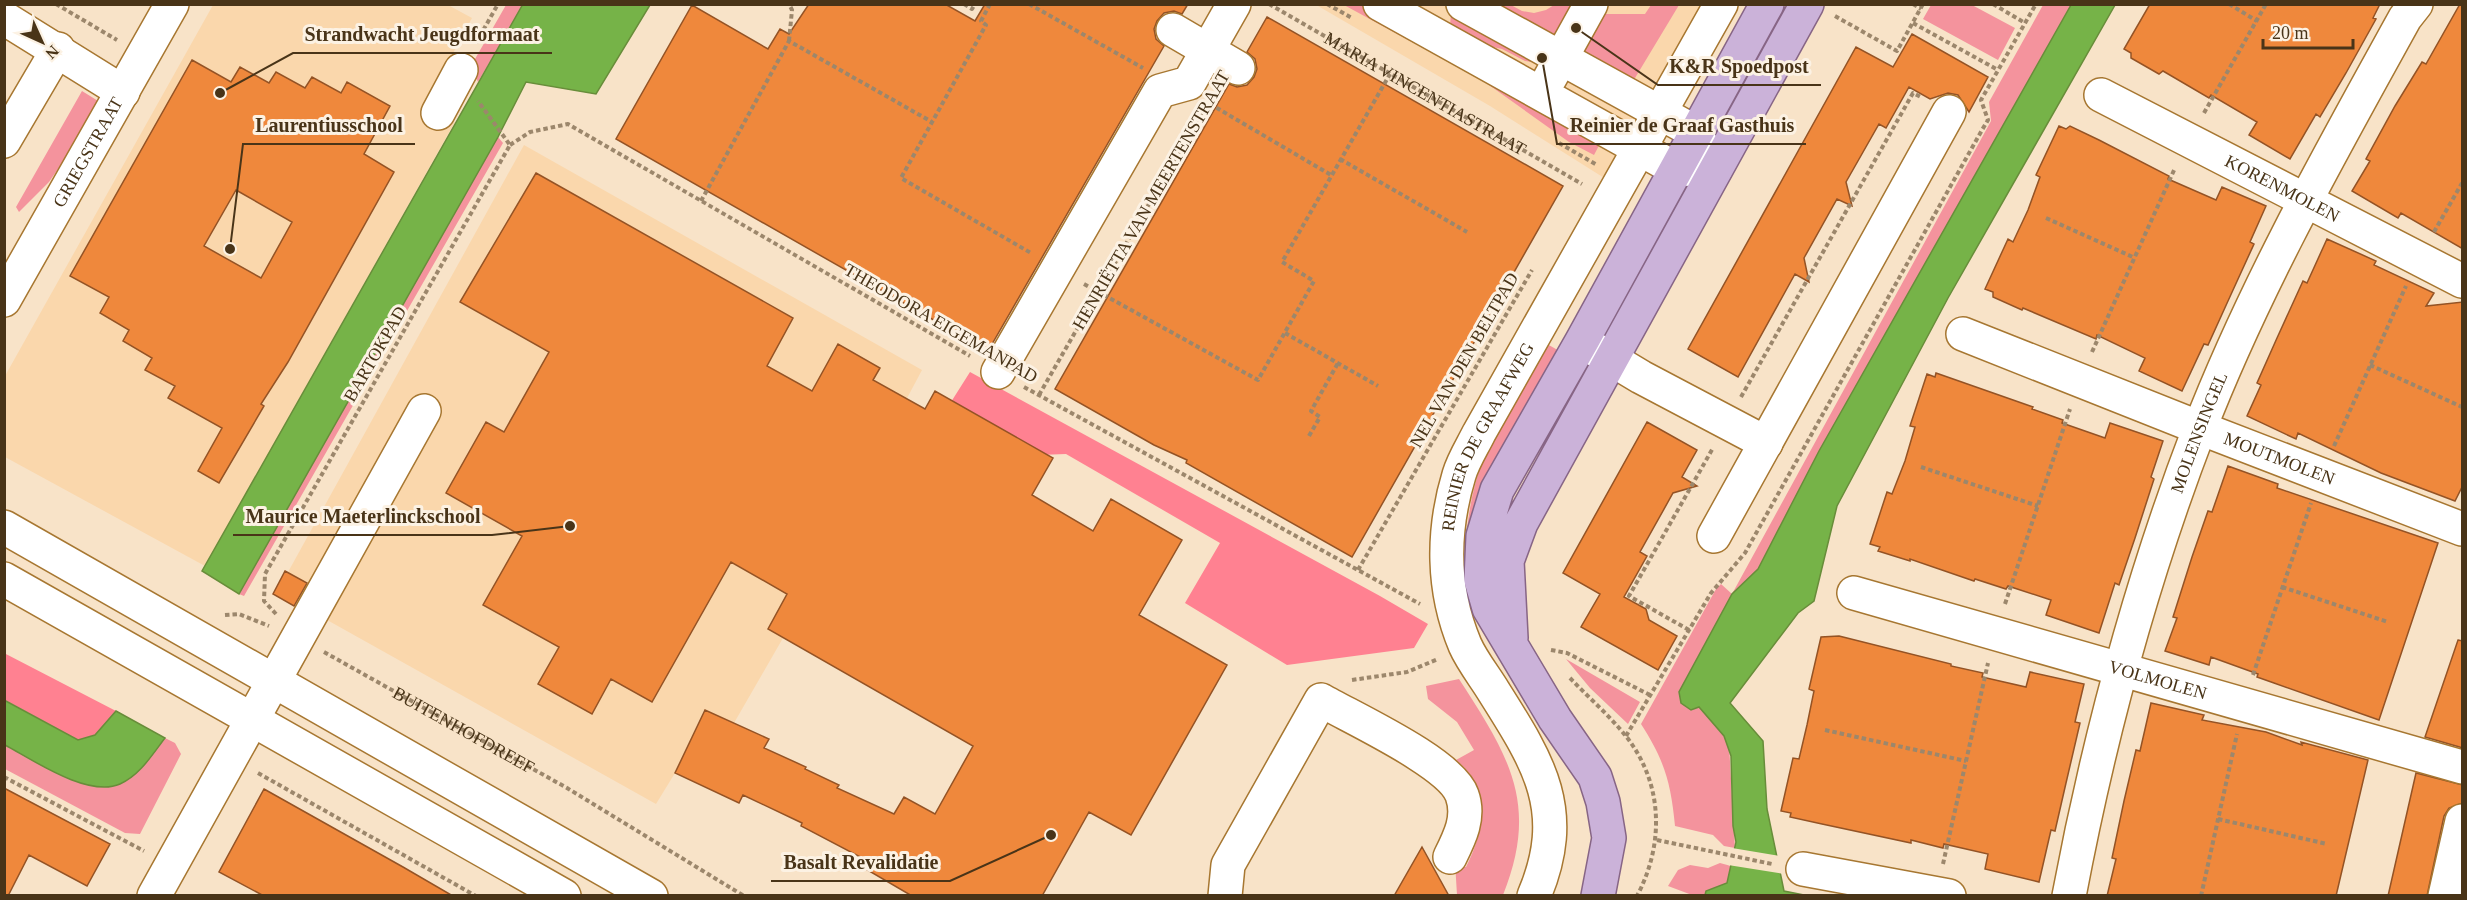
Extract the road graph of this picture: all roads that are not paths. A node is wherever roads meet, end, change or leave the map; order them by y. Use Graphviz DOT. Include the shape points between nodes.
graph roads {
  1 [pos="172,4"];
  2 [pos="1234,4"];
  3 [pos="1380,4"];
  4 [pos="1445,4"];
  5 [pos="1463,4"];
  6 [pos="1591,4"];
  7 [pos="1721,4"];
  8 [pos="1767,4"];
  9 [pos="2416,4"];
  10 [pos="1819,10"];
  11 [pos="4,18"];
  12 [pos="1173,30"];
  13 [pos="1430,33"];
  14 [pos="58,49"];
  15 [pos="1561,59"];
  16 [pos="1225,60"];
  17 [pos="467,82"];
  18 [pos="123,92"];
  19 [pos="1540,95"];
  20 [pos="2101,95"];
  21 [pos="1949,112"];
  22 [pos="438,113"];
  23 [pos="1659,113"];
  24 [pos="1695,132"];
  25 [pos="4,141"];
  26 [pos="1639,148"];
  27 [pos="1676,169"];
  28 [pos="1715,170"];
  29 [pos="2303,201"];
  30 [pos="2463,281"];
  31 [pos="4,300"];
  32 [pos="1964,334"];
  33 [pos="1582,341"];
  34 [pos="1610,358"];
  35 [pos="998,372"];
  36 [pos="424,411"];
  37 [pos="2200,429"];
  38 [pos="1766,443"];
  39 [pos="4,527"];
  40 [pos="2463,529"];
  41 [pos="1714,536"];
  42 [pos="4,579"];
  43 [pos="1854,593"];
  44 [pos="1511,643"];
  45 [pos="2120,669"];
  46 [pos="275,682"];
  47 [pos="254,720"];
  48 [pos="2463,767"];
  49 [pos="2463,821"];
  50 [pos="1450,856"];
  51 [pos="1803,869"];
  52 [pos="168,885"];
  53 [pos="1597,892"];
  54 [pos="1943,894"];
  55 [pos="564,896"];
  56 [pos="651,896"];
  57 [pos="1225,896"];
  58 [pos="1534,896"];
  59 [pos="2068,896"];
  60 [pos="2445,896"];
  1 -- 18 [label="street, GRIEGSTRAAT"];
  2 -- 16 [label="street, HENRIËTTA VAN MEERTENSTRAAT"];
  3 -- 13 [label="street"];
  4 -- 13 [label="street"];
  5 -- 15 [label="street"];
  6 -- 15 [label="street"];
  7 -- 23 [label="street, REINIER DE GRAAFWEG"];
  8 -- 24 [label="main road, REINIER DE GRAAFWEG"];
  9 -- 29 [label="street, MOLENSINGEL"];
  10 -- 28 [label="main road, REINIER DE GRAAFWEG"];
  11 -- 14 [label="street"];
  12 -- 16 [label="street"];
  13 -- 19 [label="street"];
  14 -- 18 [label="street"];
  14 -- 25 [label="street"];
  15 -- 19 [label="street"];
  15 -- 23 [label="street"];
  16 -- 35 [label="street, HENRIËTTA VAN MEERTENSTRAAT" via="1189,83 1160,91"];
  17 -- 22 [label="street"];
  18 -- 31 [label="street, GRIEGSTRAAT"];
  19 -- 26 [label="street"];
  20 -- 29 [label="street, KORENMOLEN"];
  21 -- 38 [label="street"];
  23 -- 24 [label="street"];
  23 -- 26 [label="street, REINIER DE GRAAFWEG"];
  24 -- 27 [label="main road, REINIER DE GRAAFWEG"];
  24 -- 28 [label="street"];
  26 -- 27 [label="street"];
  26 -- 58 [label="street, REINIER DE GRAAFWEG" via="1479,433 1459,473 1446,530 1447,578 1466,647 1527,744 1549,798 1546,858"];
  27 -- 28 [label="street"];
  27 -- 33 [label="main road, REINIER DE GRAAFWEG"];
  28 -- 34 [label="main road, REINIER DE GRAAFWEG"];
  29 -- 30 [label="street, KORENMOLEN"];
  29 -- 37 [label="street, MOLENSINGEL"];
  32 -- 37 [label="street, MOUTMOLEN"];
  33 -- 34 [label="street"];
  33 -- 44 [label="main road, REINIER DE GRAAFWEG" via="1497,490 1483,536 1481,580 1489,608"];
  34 -- 38 [label="street"];
  34 -- 44 [label="main road, REINIER DE GRAAFWEG" via="1511,548 1507,572"];
  36 -- 46 [label="street"];
  37 -- 40 [label="street, MOUTMOLEN"];
  37 -- 45 [label="street, MOLENSINGEL" via="2153,557"];
  38 -- 41 [label="street"];
  39 -- 46 [label="street"];
  42 -- 47 [label="street"];
  43 -- 45 [label="street, VOLMOLEN"];
  44 -- 53 [label="main road, REINIER DE GRAAFWEG" via="1549,710 1595,777 1609,838"];
  45 -- 48 [label="street, VOLMOLEN"];
  45 -- 59 [label="street, MOLENSINGEL"];
  46 -- 47 [label="street"];
  46 -- 56 [label="street"];
  47 -- 52 [label="street"];
  47 -- 55 [label="street"];
  49 -- 60 [label="street"];
  50 -- 57 [label="street" via="1462,833 1466,814 1462,793 1441,767 1321,700 1228,865"];
  51 -- 54 [label="street"];
}
